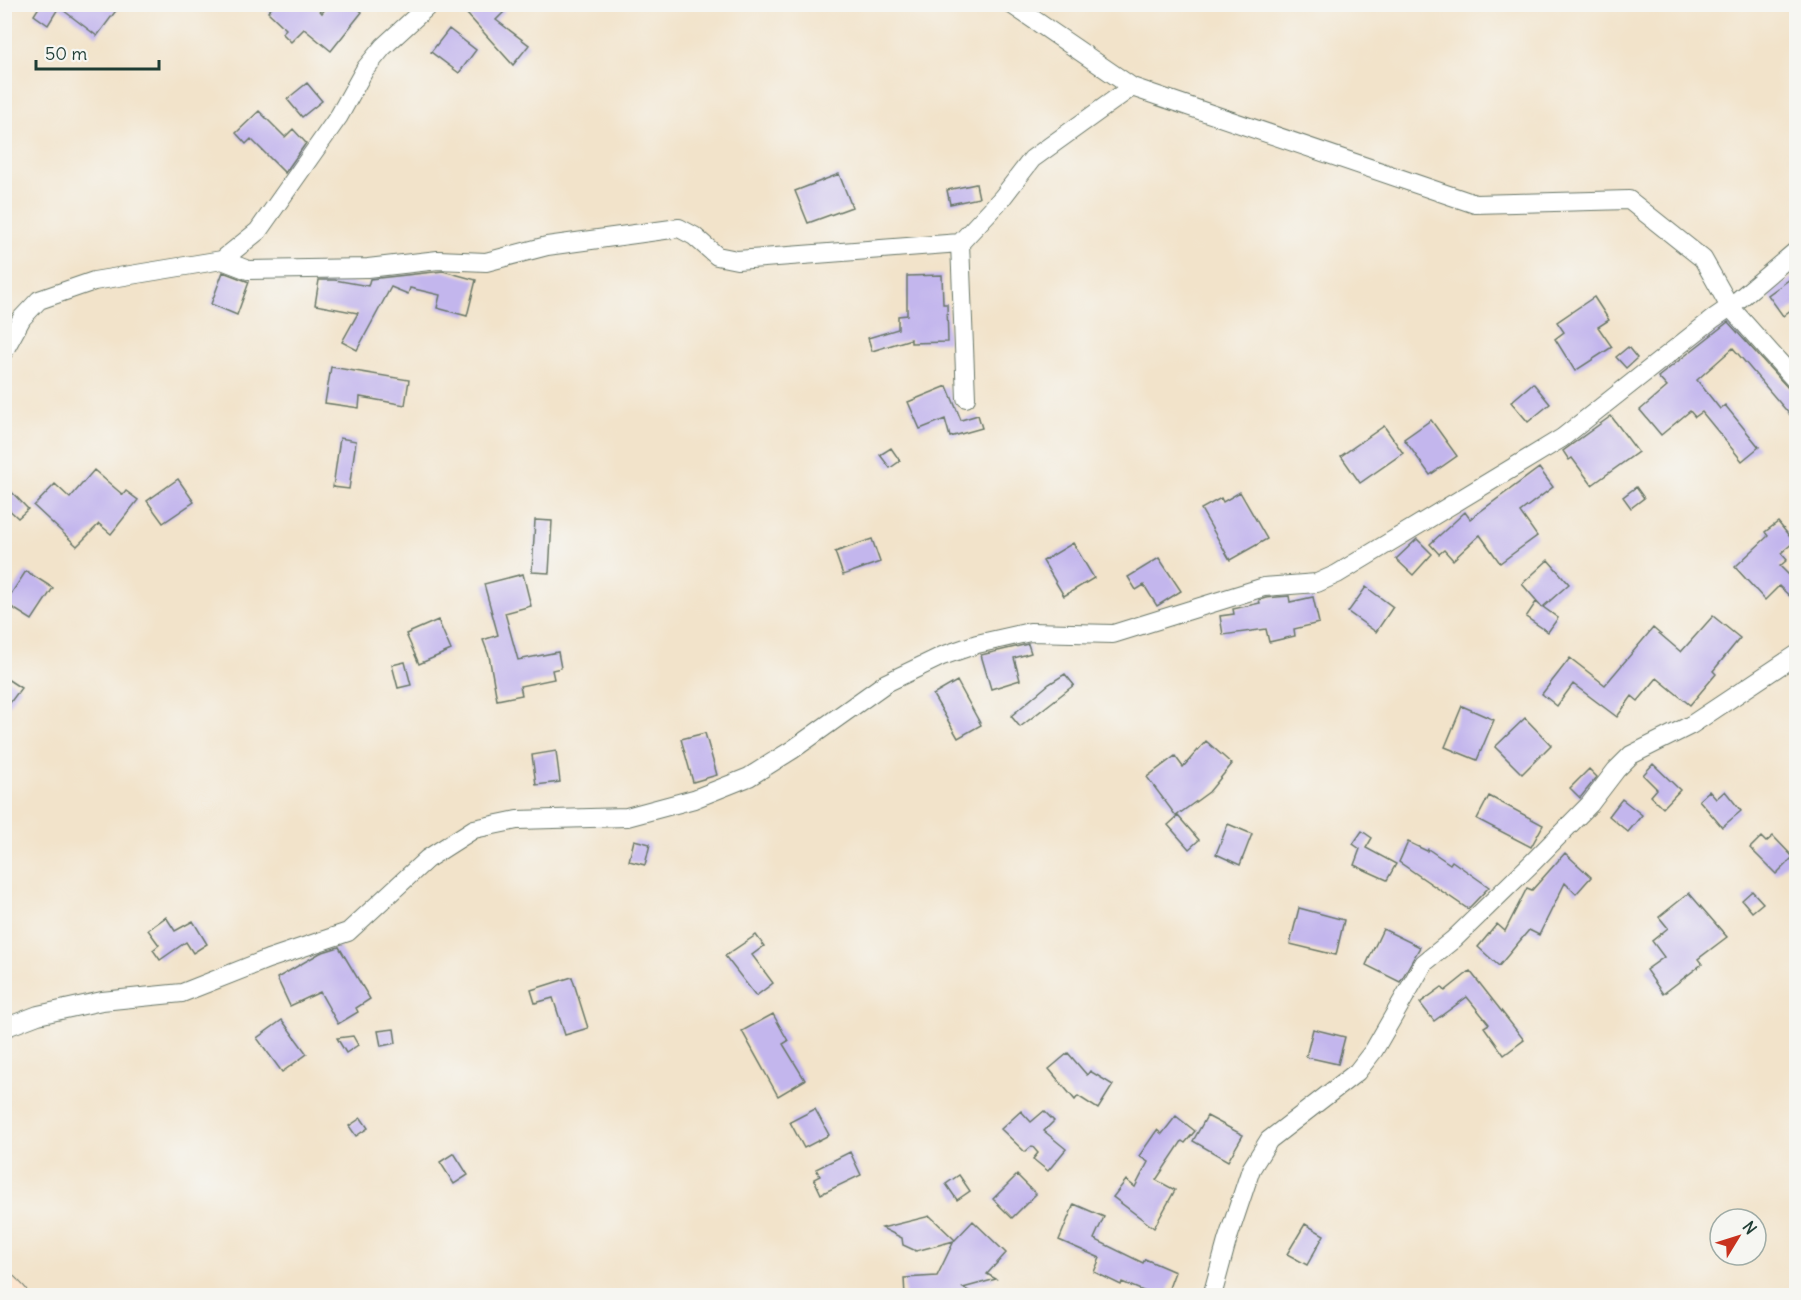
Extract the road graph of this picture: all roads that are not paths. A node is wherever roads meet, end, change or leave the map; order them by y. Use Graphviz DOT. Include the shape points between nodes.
graph roads {
  1 [pos="430,4"];
  2 [pos="1011,4"];
  3 [pos="1132,87"];
  4 [pos="960,243"];
  5 [pos="1797,251"];
  6 [pos="222,260"];
  7 [pos="1730,308"];
  8 [pos="4,351"];
  9 [pos="1797,381"];
  10 [pos="966,398"];
  11 [pos="1797,655"];
  12 [pos="4,1028"];
  13 [pos="4,1286"];
  14 [pos="14,1296"];
  15 [pos="1212,1296"];
  1 -- 6 [label="street" via="383,46 258,231"];
  2 -- 3 [label="street"];
  3 -- 4 [label="street" via="1032,159"];
  3 -- 7 [label="street" via="1475,204 1629,200 1703,259"];
  4 -- 6 [label="street" via="737,260 717,256 679,228 547,246 486,262 438,260 368,268 248,270"];
  4 -- 10 [label="street"];
  5 -- 7 [label="street"];
  6 -- 8 [label="street" via="94,281 39,300 22,318"];
  7 -- 9 [label="street"];
  7 -- 12 [label="street" via="1562,438 1327,579 1263,587 1113,634 1030,632 977,644 886,683 749,777 694,799 627,817 517,820 474,829 427,859 348,932 182,993 102,1001 38,1015"];
  11 -- 15 [label="street" via="1691,725 1631,755 1590,804 1454,939 1424,963 1357,1072 1269,1140 1251,1169"];
  13 -- 14 [label="street"];
}
